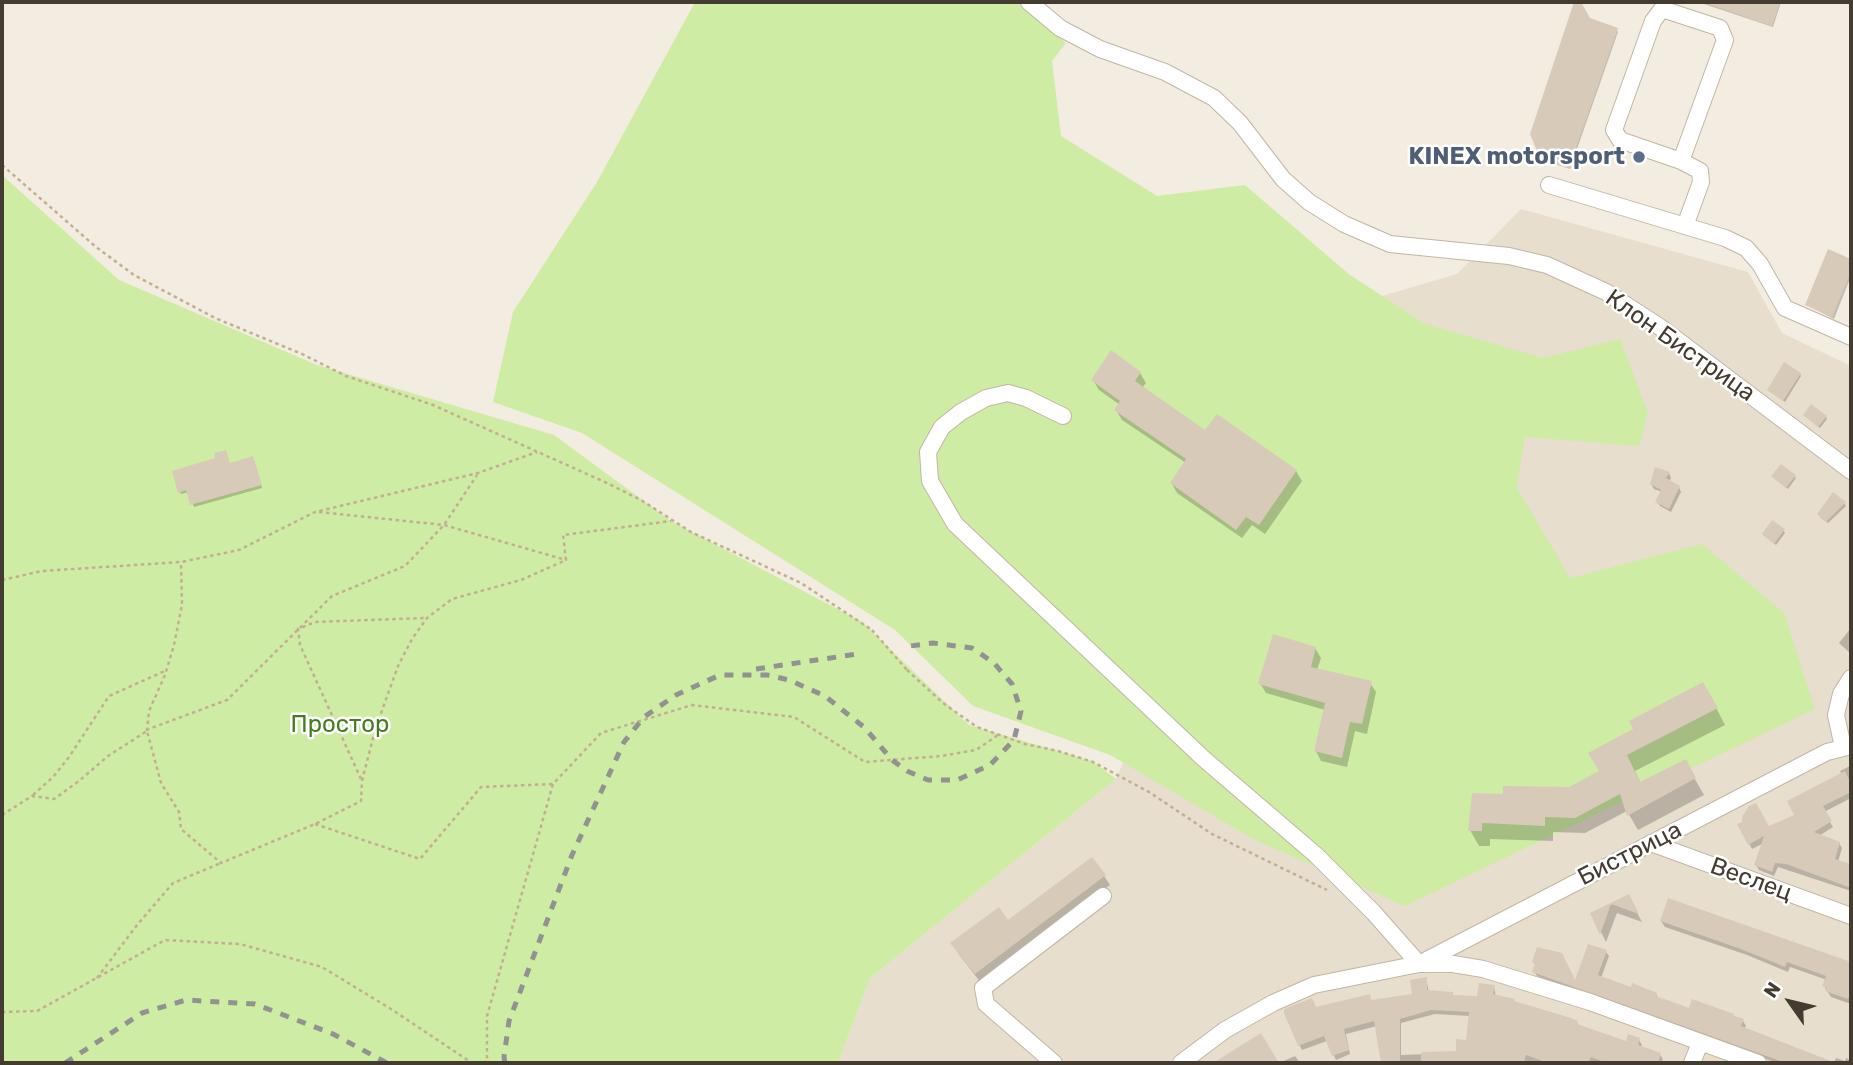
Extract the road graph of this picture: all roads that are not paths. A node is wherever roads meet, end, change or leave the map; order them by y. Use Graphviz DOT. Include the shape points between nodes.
graph roads {
  1 [pos="1029,2"];
  2 [pos="1681,161"];
  3 [pos="1549,185"];
  4 [pos="1685,226"];
  5 [pos="1851,337"];
  6 [pos="1063,416"];
  7 [pos="1851,471"];
  8 [pos="1851,678"];
  9 [pos="1847,746"];
  10 [pos="1651,843"];
  11 [pos="1102,896"];
  12 [pos="1851,916"];
  13 [pos="1419,964"];
  14 [pos="1700,1043"];
  15 [pos="1054,1063"];
  16 [pos="1181,1063"];
  17 [pos="1692,1063"];
  18 [pos="1758,1063"];
  1 -- 7 [label="street, Клон Бистрица" via="1060,27 1100,49 1165,72 1214,98 1240,123 1283,179 1344,224 1390,244 1508,256 1547,265 1606,292 1671,335"];
  2 -- 2 [label="street" via="1620,140 1614,130 1653,20 1662,9 1720,28 1725,40"];
  2 -- 4 [label="street" via="1700,172 1701,182"];
  3 -- 4 [label="street"];
  4 -- 5 [label="street" via="1746,247 1785,308"];
  6 -- 13 [label="street" via="1008,393 986,398 942,427 929,452 930,481 955,524 1204,759 1316,855"];
  8 -- 9 [label="street, Бистрица" via="1836,715"];
  9 -- 10 [label="street, Бистрица"];
  10 -- 12 [label="street, Веслец"];
  10 -- 13 [label="street, Бистрица"];
  11 -- 15 [label="street" via="983,988 986,1004"];
  13 -- 14 [label="street" via="1483,969"];
  13 -- 16 [label="street" via="1314,985 1225,1030"];
  14 -- 17 [label="street"];
  14 -- 18 [label="street"];
}
